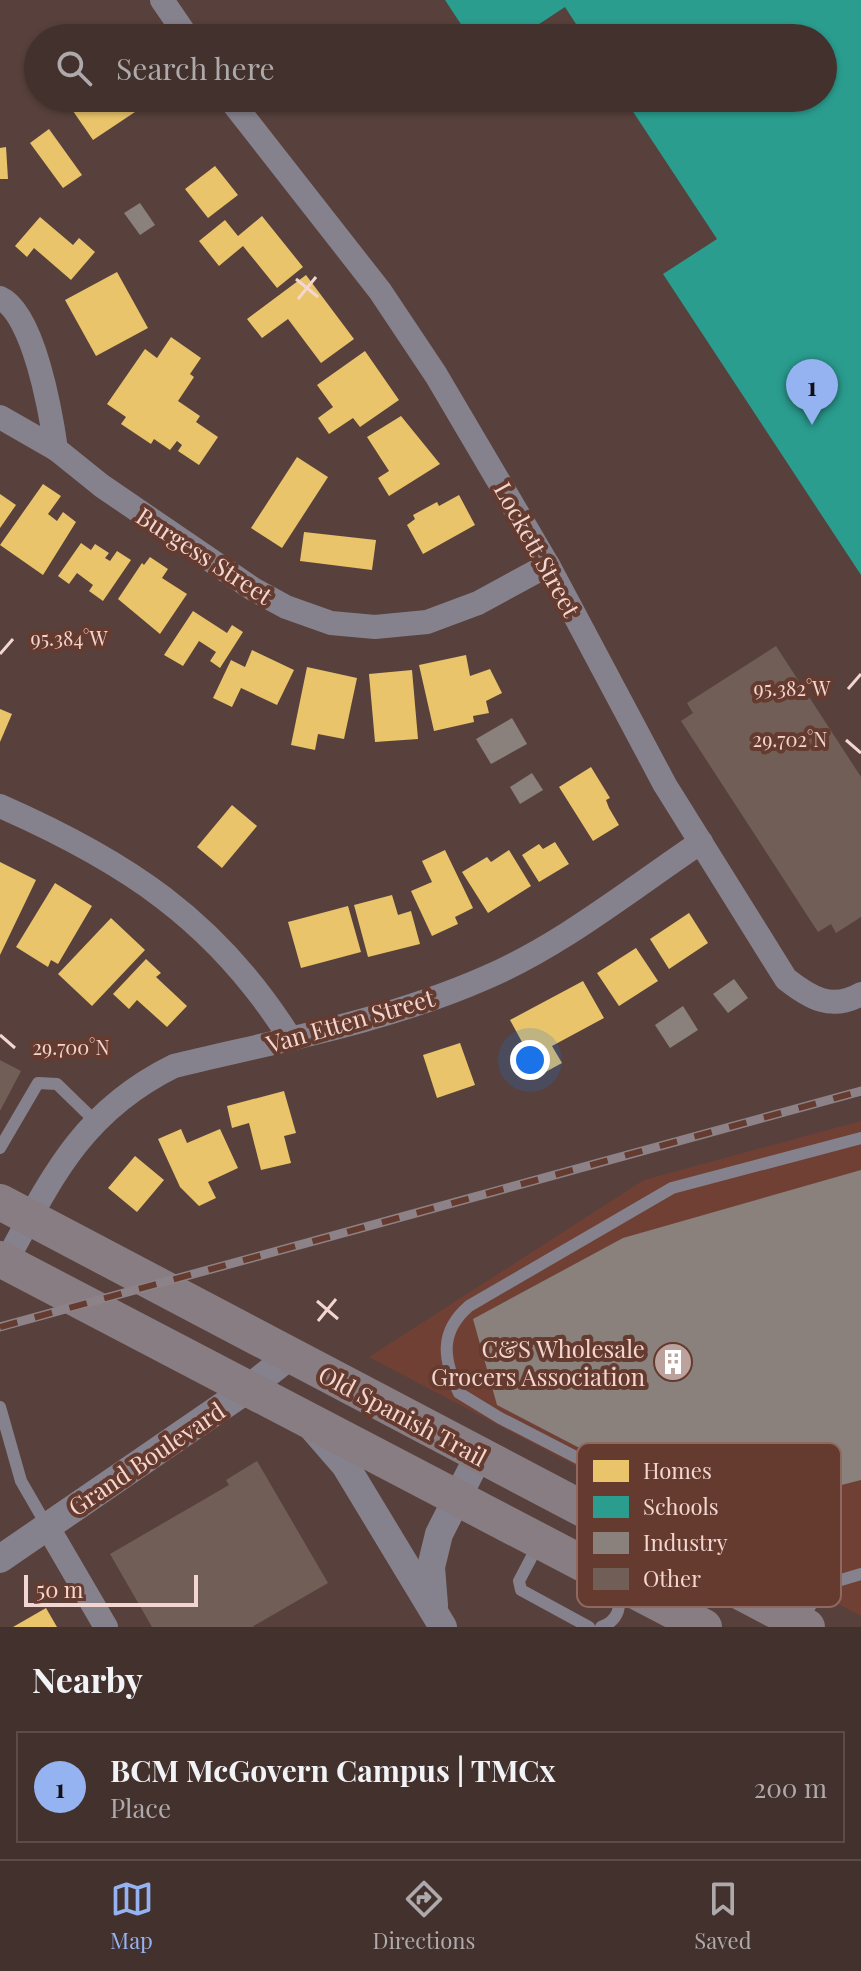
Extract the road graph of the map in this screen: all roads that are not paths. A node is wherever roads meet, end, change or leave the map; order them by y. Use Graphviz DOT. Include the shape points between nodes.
graph roads {
  1 [pos="162,0"];
  2 [pos="178,24"];
  3 [pos="240,112"];
  4 [pos="0,298"];
  5 [pos="0,417"];
  6 [pos="56,449"];
  7 [pos="548,565"];
  8 [pos="0,806"];
  9 [pos="701,842"];
  10 [pos="861,994"];
  11 [pos="290,1038"];
  12 [pos="95,1121"];
  13 [pos="861,1138"];
  14 [pos="0,1148"];
  15 [pos="15,1210"];
  16 [pos="3,1261"];
  17 [pos="291,1355"];
  18 [pos="249,1388"];
  19 [pos="0,1407"];
  20 [pos="303,1418"];
  21 [pos="479,1455"];
  22 [pos="577,1458"];
  23 [pos="458,1499"];
  24 [pos="577,1507"];
  25 [pos="47,1526"];
  26 [pos="541,1540"];
  27 [pos="0,1559"];
  28 [pos="577,1560"];
  29 [pos="861,1574"];
  30 [pos="841,1580"];
  31 [pos="620,1607"];
  32 [pos="665,1607"];
  33 [pos="768,1607"];
  34 [pos="812,1607"];
  35 [pos="436,1622"];
  36 [pos="803,1625"];
  37 [pos="106,1627"];
  38 [pos="589,1627"];
  39 [pos="601,1627"];
  40 [pos="704,1627"];
  1 -- 2 [label="street"];
  3 -- 7 [label="street, Lockett Street" via="380,291 494,469"];
  4 -- 6 [label="street" via="22,322 50,404"];
  5 -- 6 [label="street, Burgess Street"];
  6 -- 7 [label="street, Burgess Street" via="253,589 331,623 375,627 427,622 478,603"];
  7 -- 9 [label="street, Lockett Street"];
  8 -- 11 [label="street" via="106,857 161,896 237,962"];
  9 -- 10 [label="street, Lockett Street" via="786,979 808,996 830,1003"];
  9 -- 11 [label="street, Van Etten Street" via="575,927 485,978 411,1006"];
  11 -- 12 [label="street, Van Etten Street" via="174,1066 143,1081"];
  12 -- 14 [label="lane" via="57,1084 38,1083"];
  12 -- 15 [label="street, Van Etten Street"];
  13 -- 22 [label="lane" via="672,1188 455,1319 445,1350 459,1393"];
  15 -- 16 [label="street, Van Etten Street"];
  15 -- 17 [label="main road, Old Spanish Trail"];
  16 -- 18 [label="main road, Old Spanish Trail"];
  17 -- 18 [label="street, Grand Boulevard"];
  17 -- 21 [label="main road, Old Spanish Trail"];
  18 -- 20 [label="main road, Old Spanish Trail"];
  18 -- 25 [label="street, Grand Boulevard"];
  19 -- 25 [label="lane" via="21,1481"];
  20 -- 23 [label="main road, Old Spanish Trail"];
  20 -- 35 [label="street" via="345,1465"];
  21 -- 23 [label="street"];
  21 -- 24 [label="main road, Old Spanish Trail"];
  23 -- 26 [label="main road, Old Spanish Trail"];
  23 -- 35 [label="street" via="439,1534 431,1567"];
  25 -- 27 [label="street, Grand Boulevard"];
  25 -- 37 [label="street"];
  26 -- 28 [label="main road, Old Spanish Trail"];
  26 -- 38 [label="lane" via="519,1581 521,1590"];
  29 -- 30 [label="lane"];
  31 -- 39 [label="lane"];
  32 -- 40 [label="main road, Old Spanish Trail"];
  33 -- 36 [label="main road, Old Spanish Trail"];
  34 -- 36 [label="lane"];
}
